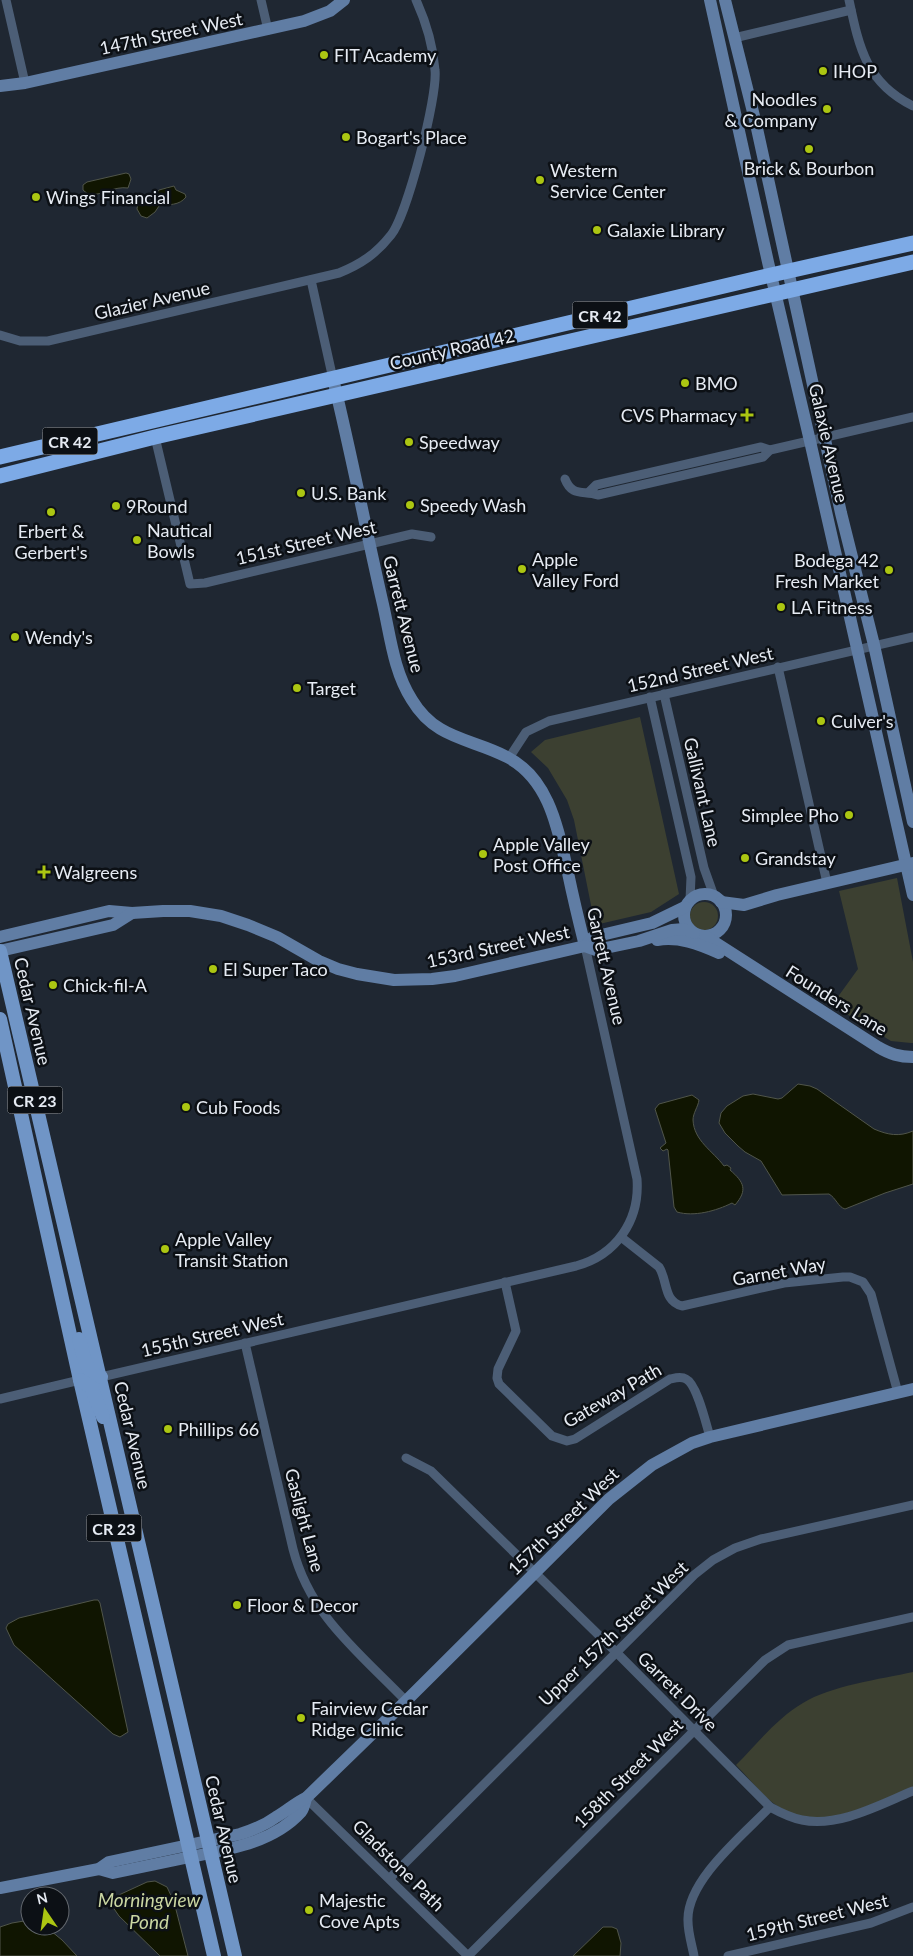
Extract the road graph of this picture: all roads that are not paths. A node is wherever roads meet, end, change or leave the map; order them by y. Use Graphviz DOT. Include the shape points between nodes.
graph roads {
  1 [pos="6,0"];
  2 [pos="261,0"];
  3 [pos="344,0"];
  4 [pos="416,0"];
  5 [pos="710,0"];
  6 [pos="725,0"];
  7 [pos="848,0"];
  8 [pos="851,10"];
  9 [pos="268,30"];
  10 [pos="734,38"];
  11 [pos="25,84"];
  12 [pos="0,86"];
  13 [pos="913,106"];
  14 [pos="913,243"];
  15 [pos="913,262"];
  16 [pos="788,271"];
  17 [pos="770,275"];
  18 [pos="311,280"];
  19 [pos="793,290"];
  20 [pos="776,294"];
  21 [pos="0,335"];
  22 [pos="333,379"];
  23 [pos="337,395"];
  24 [pos="913,417"];
  25 [pos="156,437"];
  26 [pos="824,438"];
  27 [pos="810,441"];
  28 [pos="0,457"];
  29 [pos="0,476"];
  30 [pos="565,479"];
  31 [pos="431,537"];
  32 [pos="369,544"];
  33 [pos="913,637"];
  34 [pos="874,646"];
  35 [pos="858,649"];
  36 [pos="778,667"];
  37 [pos="664,694"];
  38 [pos="650,697"];
  39 [pos="509,758"];
  40 [pos="913,822"];
  41 [pos="910,864"];
  42 [pos="827,883"];
  43 [pos="913,895"];
  44 [pos="718,899"];
  45 [pos="688,904"];
  46 [pos="132,914"];
  47 [pos="700,935"];
  48 [pos="0,937"];
  49 [pos="639,941"];
  50 [pos="585,946"];
  51 [pos="0,951"];
  52 [pos="746,964"];
  53 [pos="0,1019"];
  54 [pos="913,1057"];
  55 [pos="621,1237"];
  56 [pos="57,1276"];
  57 [pos="505,1282"];
  58 [pos="331,1322"];
  59 [pos="245,1343"];
  60 [pos="101,1377"];
  61 [pos="80,1380"];
  62 [pos="913,1389"];
  63 [pos="898,1393"];
  64 [pos="0,1399"];
  65 [pos="710,1437"];
  66 [pos="406,1458"];
  67 [pos="120,1462"];
  68 [pos="913,1505"];
  69 [pos="535,1572"];
  70 [pos="913,1617"];
  71 [pos="616,1652"];
  72 [pos="406,1701"];
  73 [pos="694,1730"];
  74 [pos="913,1791"];
  75 [pos="306,1798"];
  76 [pos="770,1807"];
  77 [pos="209,1847"];
  78 [pos="189,1851"];
  79 [pos="390,1878"];
  80 [pos="0,1888"];
  81 [pos="913,1907"];
  82 [pos="214,1956"];
  83 [pos="235,1956"];
  84 [pos="468,1956"];
  85 [pos="694,1956"];
  86 [pos="728,1956"];
  1 -- 11 [label="street"];
  2 -- 9 [label="street"];
  3 -- 9 [label="street, 147th Street West" via="314,18"];
  4 -- 18 [label="street" via="429,32 435,82 406,206 391,236 371,257 339,273"];
  5 -- 17 [label="street, Galaxie Avenue"];
  6 -- 10 [label="street, Galaxie Avenue"];
  7 -- 8 [label="street"];
  8 -- 10 [label="street"];
  8 -- 13 [label="street" via="867,64 882,85"];
  9 -- 11 [label="street, 147th Street West"];
  10 -- 16 [label="street, Galaxie Avenue"];
  11 -- 12 [label="street, 147th Street West"];
  14 -- 16 [label="highway, County Road 42 / CR 42"];
  15 -- 19 [label="highway, County Road 42 / CR 42"];
  16 -- 17 [label="highway, County Road 42 / CR 42"];
  16 -- 19 [label="street, Galaxie Avenue"];
  17 -- 20 [label="street, Galaxie Avenue"];
  17 -- 22 [label="highway, County Road 42 / CR 42"];
  18 -- 21 [label="street, Glazier Avenue" via="48,341 20,342"];
  18 -- 22 [label="street, Garrett Avenue"];
  19 -- 20 [label="highway, County Road 42 / CR 42"];
  19 -- 26 [label="street, Galaxie Avenue"];
  20 -- 23 [label="highway, County Road 42 / CR 42"];
  20 -- 27 [label="street, Galaxie Avenue"];
  22 -- 23 [label="street, Garrett Avenue"];
  22 -- 28 [label="highway, County Road 42 / CR 42"];
  23 -- 25 [label="highway, County Road 42 / CR 42"];
  23 -- 32 [label="street, Garrett Avenue"];
  24 -- 26 [label="street"];
  25 -- 29 [label="highway, County Road 42 / CR 42"];
  25 -- 32 [label="street, 151st Street West" via="190,584"];
  26 -- 27 [label="street"];
  26 -- 34 [label="street, Galaxie Avenue"];
  27 -- 30 [label="street" via="770,450 761,447 596,485 589,492 574,491"];
  27 -- 35 [label="street, Galaxie Avenue"];
  31 -- 32 [label="street, 151st Street West" via="412,534"];
  32 -- 39 [label="street, Garrett Avenue" via="399,674 411,699 423,715 444,732"];
  33 -- 34 [label="street, 152nd Street West"];
  34 -- 35 [label="street, 152nd Street West"];
  34 -- 40 [label="street, Galaxie Avenue"];
  35 -- 36 [label="street, 152nd Street West"];
  35 -- 41 [label="street, Galaxie Avenue"];
  36 -- 37 [label="street, 152nd Street West"];
  36 -- 42 [label="street"];
  37 -- 38 [label="street, 152nd Street West"];
  37 -- 44 [label="street, Gallivant Lane" via="704,868"];
  38 -- 39 [label="street, 152nd Street West" via="539,724 522,736"];
  38 -- 45 [label="street, Gallivant Lane" via="691,876"];
  39 -- 50 [label="street, Garrett Avenue" via="532,777 550,806"];
  41 -- 42 [label="street"];
  41 -- 43 [label="street, Galaxie Avenue"];
  42 -- 44 [label="street" via="744,905"];
  44 -- 45 [label="street" via="702,894"];
  44 -- 47 [label="street" via="725,908 725,921 718,932"];
  45 -- 47 [label="street" via="684,919 686,925"];
  45 -- 50 [label="street, 153rd Street West" via="652,923 593,937"];
  46 -- 48 [label="street, 153rd Street West" via="109,911"];
  46 -- 50 [label="street, 153rd Street West" via="190,911 221,916 262,930 338,969 394,980 455,976"];
  46 -- 51 [label="street, 153rd Street West" via="113,926"];
  47 -- 49 [label="street, 153rd Street West" via="672,930"];
  47 -- 52 [label="street, Founders Lane"];
  49 -- 50 [label="street, 153rd Street West" via="596,950"];
  49 -- 52 [label="street, Founders Lane" via="682,940"];
  50 -- 55 [label="street, Garrett Avenue" via="637,1179 637,1202 631,1222"];
  51 -- 60 [label="main road, Cedar Avenue / CR 23"];
  52 -- 54 [label="street, Founders Lane" via="892,1054"];
  53 -- 56 [label="main road, Cedar Avenue / CR 23"];
  55 -- 57 [label="street, Garrett Avenue" via="607,1251 587,1263"];
  55 -- 63 [label="street, Garnet Way" via="659,1267 670,1299 682,1306 784,1283 850,1277 863,1282 871,1294"];
  56 -- 60 [label="main road" via="69,1288 79,1338 90,1370 94,1376"];
  56 -- 61 [label="main road, Cedar Avenue / CR 23"];
  57 -- 58 [label="street, Garrett Avenue"];
  57 -- 65 [label="street, Gateway Path" via="516,1331 497,1378 502,1388 552,1436 558,1440 575,1439 678,1377 686,1379 694,1387"];
  58 -- 59 [label="street, 155th Street West"];
  59 -- 60 [label="street, 155th Street West"];
  59 -- 72 [label="street, Gaslight Lane" via="301,1578 327,1620"];
  60 -- 67 [label="main road, Cedar Avenue / CR 23"];
  61 -- 64 [label="street"];
  61 -- 67 [label="main road" via="91,1387"];
  61 -- 78 [label="main road, Cedar Avenue / CR 23"];
  62 -- 63 [label="street, 157th Street West"];
  63 -- 65 [label="street, 157th Street West"];
  65 -- 69 [label="street, 157th Street West" via="670,1454 631,1479"];
  66 -- 69 [label="street, Garrett Drive" via="431,1471"];
  67 -- 77 [label="main road, Cedar Avenue / CR 23"];
  68 -- 71 [label="street, Upper 157th Street West" via="761,1539 735,1548 694,1576"];
  69 -- 71 [label="street, Garrett Drive"];
  69 -- 72 [label="street, 157th Street West"];
  70 -- 73 [label="street, 158th Street West" via="788,1646 765,1660"];
  71 -- 73 [label="street, Garrett Drive"];
  71 -- 79 [label="street, Upper 157th Street West"];
  72 -- 75 [label="street, 157th Street West"];
  73 -- 76 [label="street, Garrett Drive"];
  73 -- 84 [label="street, 158th Street West"];
  74 -- 76 [label="street, Garrett Drive" via="843,1819 823,1822 804,1821"];
  75 -- 77 [label="street, 157th Street West" via="269,1822"];
  75 -- 79 [label="street, Gladstone Path"];
  76 -- 85 [label="street" via="706,1873 695,1890 688,1922"];
  77 -- 78 [label="street, 157th Street West"];
  77 -- 83 [label="main road, Cedar Avenue / CR 23"];
  78 -- 80 [label="street, 157th Street West" via="114,1873 99,1869"];
  78 -- 82 [label="main road, Cedar Avenue / CR 23"];
  79 -- 84 [label="street, Gladstone Path"];
  81 -- 86 [label="street, 159th Street West" via="871,1924"];
}
